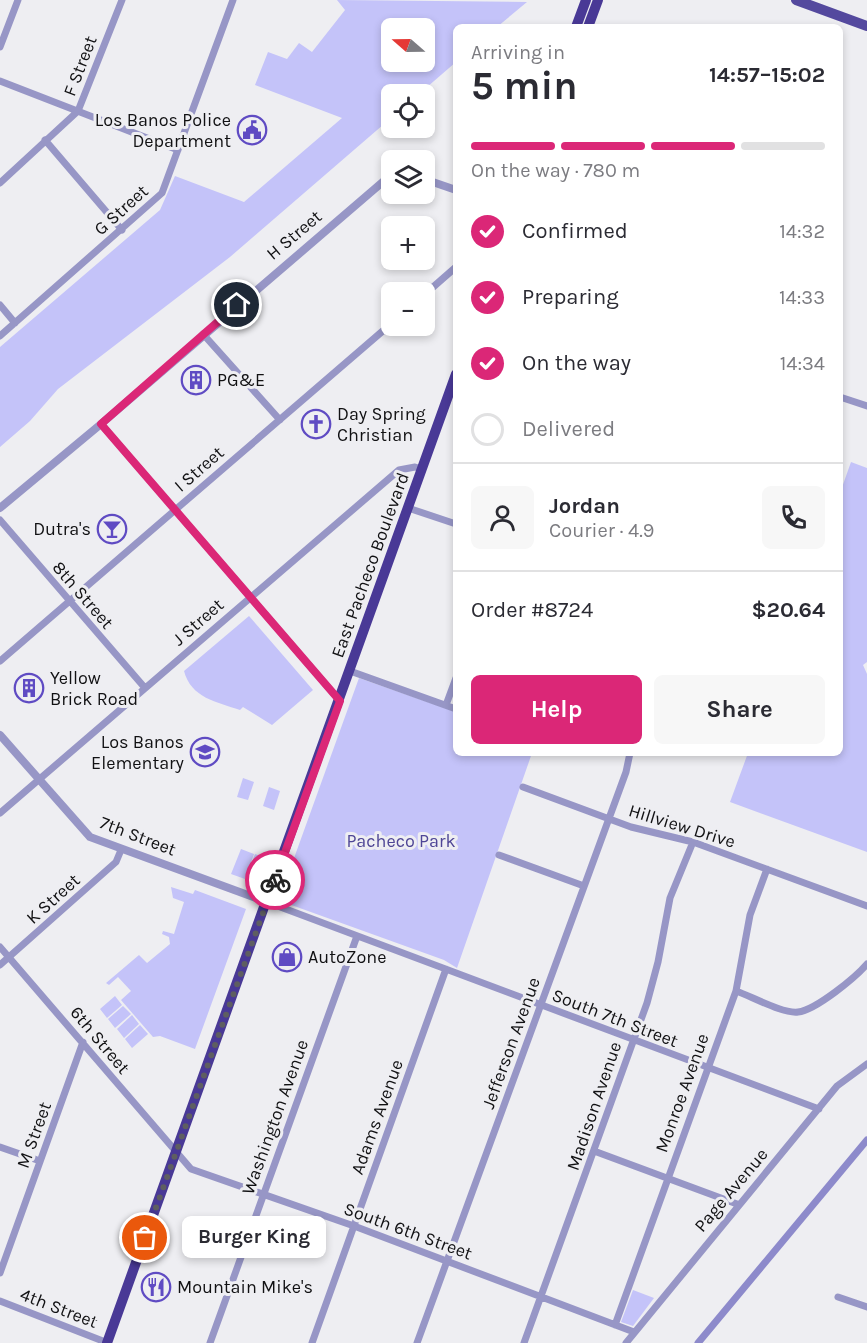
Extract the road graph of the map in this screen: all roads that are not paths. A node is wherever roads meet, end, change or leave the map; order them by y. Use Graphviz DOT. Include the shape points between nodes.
graph roads {
  1 [pos="18,0"];
  2 [pos="122,0"];
  3 [pos="233,0"];
  4 [pos="586,0"];
  5 [pos="598,0"];
  6 [pos="796,0"];
  7 [pos="577,24"];
  8 [pos="589,24"];
  9 [pos="867,26"];
  10 [pos="0,47"];
  11 [pos="0,81"];
  12 [pos="78,111"];
  13 [pos="45,140"];
  14 [pos="178,150"];
  15 [pos="0,183"];
  16 [pos="381,183"];
  17 [pos="435,183"];
  18 [pos="453,189"];
  19 [pos="122,230"];
  20 [pos="453,271"];
  21 [pos="435,286"];
  22 [pos="0,305"];
  23 [pos="15,323"];
  24 [pos="381,333"];
  25 [pos="203,334"];
  26 [pos="0,336"];
  27 [pos="453,382"];
  28 [pos="843,398"];
  29 [pos="867,406"];
  30 [pos="280,420"];
  31 [pos="101,424"];
  32 [pos="422,469"];
  33 [pos="0,508"];
  34 [pos="408,508"];
  35 [pos="174,510"];
  36 [pos="0,520"];
  37 [pos="453,523"];
  38 [pos="251,597"];
  39 [pos="69,602"];
  40 [pos="0,661"];
  41 [pos="350,671"];
  42 [pos="453,686"];
  43 [pos="145,688"];
  44 [pos="340,701"];
  45 [pos="446,705"];
  46 [pos="453,708"];
  47 [pos="0,735"];
  48 [pos="629,756"];
  49 [pos="38,780"];
  50 [pos="523,787"];
  51 [pos="0,813"];
  52 [pos="609,819"];
  53 [pos="693,842"];
  54 [pos="121,850"];
  55 [pos="499,855"];
  56 [pos="767,869"];
  57 [pos="584,886"];
  58 [pos="267,902"];
  59 [pos="867,906"];
  60 [pos="357,936"];
  61 [pos="0,948"];
  62 [pos="9,958"];
  63 [pos="867,964"];
  64 [pos="0,965"];
  65 [pos="446,969"];
  66 [pos="736,991"];
  67 [pos="540,1006"];
  68 [pos="633,1040"];
  69 [pos="83,1042"];
  70 [pos="867,1064"];
  71 [pos="706,1068"];
  72 [pos="819,1109"];
  73 [pos="0,1147"];
  74 [pos="594,1151"];
  75 [pos="176,1154"];
  76 [pos="40,1161"];
  77 [pos="668,1179"];
  78 [pos="263,1195"];
  79 [pos="737,1204"];
  80 [pos="354,1226"];
  81 [pos="447,1262"];
  82 [pos="0,1273"];
  83 [pos="541,1297"];
  84 [pos="838,1297"];
  85 [pos="0,1301"];
  86 [pos="867,1307"];
  87 [pos="615,1325"];
  88 [pos="634,1332"];
  89 [pos="107,1343"];
  90 [pos="210,1343"];
  91 [pos="312,1343"];
  92 [pos="417,1343"];
  93 [pos="524,1343"];
  94 [pos="626,1343"];
  1 -- 10 [label="street"];
  2 -- 12 [label="street, F Street"];
  3 -- 14 [label="street, G Street"];
  4 -- 7 [label="highway"];
  5 -- 8 [label="highway"];
  6 -- 9 [label="main road"];
  11 -- 12 [label="street"];
  12 -- 13 [label="street, F Street"];
  12 -- 14 [label="street"];
  13 -- 15 [label="street, F Street"];
  13 -- 19 [label="street"];
  14 -- 19 [label="street, G Street" via="162,193"];
  16 -- 25 [label="street, H Street"];
  17 -- 18 [label="street"];
  19 -- 23 [label="street, G Street"];
  20 -- 21 [label="street"];
  22 -- 23 [label="street"];
  23 -- 26 [label="street, G Street"];
  24 -- 30 [label="street, I Street"];
  25 -- 30 [label="street"];
  25 -- 31 [label="street, H Street"];
  27 -- 32 [label="highway, East Pacheco Boulevard"];
  28 -- 29 [label="street"];
  30 -- 35 [label="street, I Street"];
  31 -- 33 [label="street, H Street"];
  31 -- 35 [label="street"];
  32 -- 34 [label="highway, East Pacheco Boulevard"];
  32 -- 38 [label="street, J Street" via="399,471"];
  34 -- 37 [label="street"];
  34 -- 41 [label="highway, East Pacheco Boulevard"];
  35 -- 38 [label="street"];
  35 -- 39 [label="street, I Street"];
  36 -- 39 [label="street, 8th Street"];
  38 -- 43 [label="street, J Street"];
  38 -- 44 [label="street"];
  39 -- 40 [label="street, I Street"];
  39 -- 43 [label="street, 8th Street"];
  41 -- 44 [label="highway, East Pacheco Boulevard"];
  41 -- 45 [label="street"];
  42 -- 45 [label="street"];
  43 -- 49 [label="street, J Street"];
  44 -- 58 [label="highway, East Pacheco Boulevard"];
  45 -- 46 [label="street"];
  47 -- 49 [label="street, 7th Street"];
  48 -- 52 [label="street, Jefferson Avenue"];
  49 -- 51 [label="street, J Street"];
  49 -- 54 [label="street, 7th Street" via="90,837"];
  50 -- 52 [label="street, Hillview Drive"];
  52 -- 53 [label="street, Hillview Drive"];
  52 -- 57 [label="street, Jefferson Avenue"];
  53 -- 56 [label="street, Hillview Drive"];
  53 -- 68 [label="street, Madison Avenue" via="670,898 652,986"];
  54 -- 58 [label="street, 7th Street"];
  54 -- 62 [label="street, K Street" via="116,862"];
  55 -- 57 [label="street"];
  56 -- 59 [label="street, Hillview Drive"];
  56 -- 66 [label="street, Monroe Avenue" via="750,915"];
  57 -- 67 [label="street, Jefferson Avenue"];
  58 -- 60 [label="street, South 7th Street"];
  58 -- 75 [label="highway, East Pacheco Boulevard"];
  60 -- 65 [label="street, South 7th Street"];
  60 -- 78 [label="street, Washington Avenue"];
  61 -- 62 [label="street, 6th Street"];
  62 -- 64 [label="street, K Street"];
  62 -- 69 [label="street, 6th Street"];
  63 -- 66 [label="street" via="820,1002 799,1012"];
  65 -- 67 [label="street, South 7th Street"];
  65 -- 80 [label="street, Adams Avenue"];
  66 -- 71 [label="street, Monroe Avenue"];
  67 -- 68 [label="street, South 7th Street"];
  67 -- 81 [label="street, Jefferson Avenue"];
  68 -- 71 [label="street, South 7th Street"];
  68 -- 74 [label="street, Madison Avenue"];
  69 -- 75 [label="street, 6th Street"];
  69 -- 76 [label="street, M Street"];
  70 -- 72 [label="street, Page Avenue" via="837,1086"];
  71 -- 72 [label="street, South 7th Street"];
  71 -- 77 [label="street, Monroe Avenue"];
  72 -- 79 [label="street, Page Avenue"];
  73 -- 76 [label="street"];
  74 -- 77 [label="street"];
  74 -- 83 [label="street, Madison Avenue"];
  75 -- 78 [label="street, South 6th Street" via="191,1169"];
  75 -- 89 [label="highway, East Pacheco Boulevard"];
  76 -- 82 [label="street, M Street"];
  77 -- 79 [label="street"];
  77 -- 87 [label="street, Monroe Avenue"];
  78 -- 80 [label="street, South 6th Street"];
  78 -- 90 [label="street, Washington Avenue"];
  79 -- 88 [label="street, Page Avenue"];
  80 -- 81 [label="street, South 6th Street"];
  80 -- 91 [label="street, Adams Avenue"];
  81 -- 83 [label="street, South 6th Street"];
  81 -- 92 [label="street, Jefferson Avenue"];
  83 -- 87 [label="street, South 6th Street"];
  83 -- 93 [label="street, Madison Avenue"];
  84 -- 86 [label="street"];
  85 -- 89 [label="street, 4th Street"];
  87 -- 88 [label="street, South 6th Street"];
  88 -- 94 [label="street, Page Avenue"];
}
